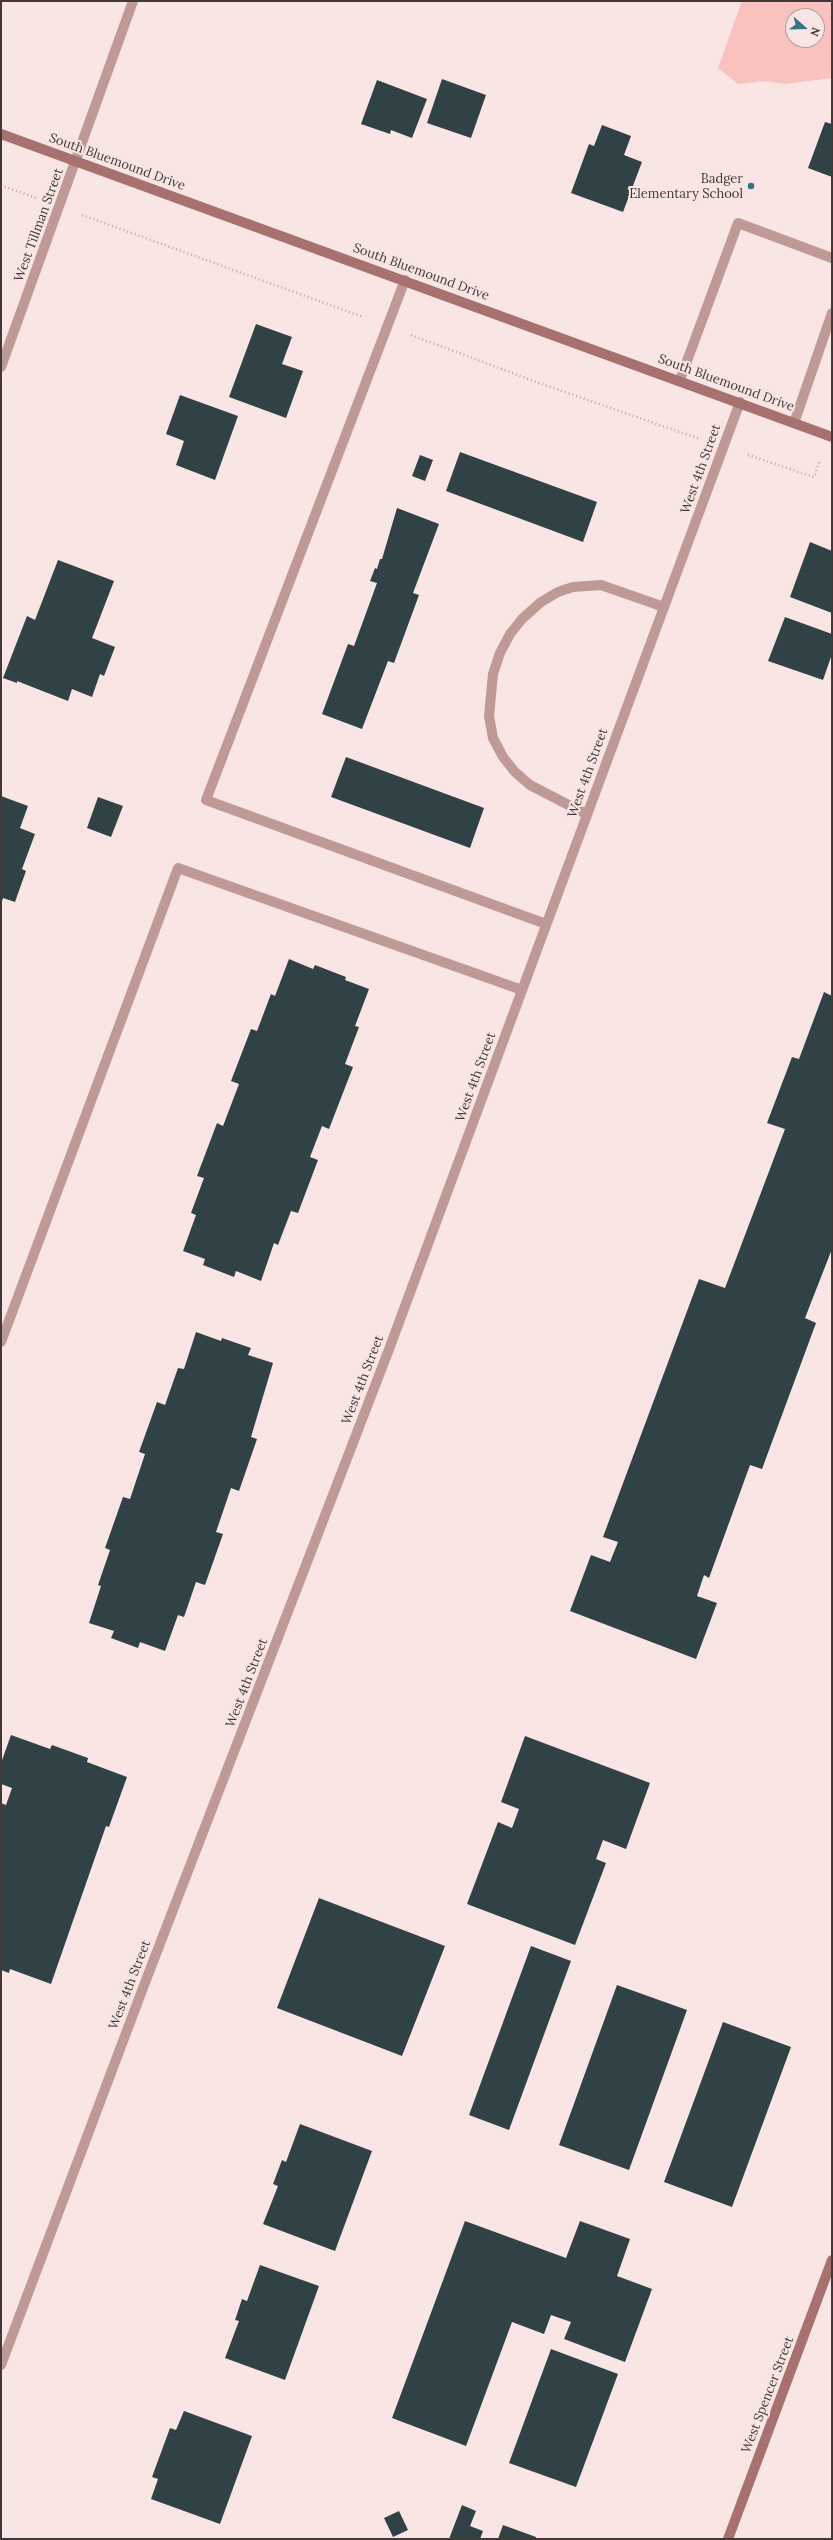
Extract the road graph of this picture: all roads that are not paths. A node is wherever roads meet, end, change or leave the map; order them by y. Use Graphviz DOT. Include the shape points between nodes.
graph roads {
  1 [pos="133,1"];
  2 [pos="1,134"];
  3 [pos="76,161"];
  4 [pos="832,258"];
  5 [pos="405,280"];
  6 [pos="832,313"];
  7 [pos="1,367"];
  8 [pos="680,380"];
  9 [pos="740,402"];
  10 [pos="794,422"];
  11 [pos="832,437"];
  12 [pos="664,607"];
  13 [pos="586,814"];
  14 [pos="546,924"];
  15 [pos="522,990"];
  16 [pos="1,1342"];
  17 [pos="832,2260"];
  18 [pos="1,2365"];
  19 [pos="728,2539"];
  1 -- 3 [label="street, West Tillman Street"];
  2 -- 3 [label="main road, South Bluemound Drive"];
  3 -- 5 [label="main road, South Bluemound Drive"];
  3 -- 7 [label="street, West Tillman Street"];
  4 -- 8 [label="street" via="738,222"];
  5 -- 8 [label="main road, South Bluemound Drive"];
  5 -- 14 [label="street" via="206,800"];
  6 -- 10 [label="street"];
  8 -- 9 [label="main road, South Bluemound Drive"];
  9 -- 10 [label="main road, South Bluemound Drive"];
  9 -- 12 [label="street, West 4th Street"];
  10 -- 11 [label="main road, South Bluemound Drive"];
  12 -- 13 [label="street, West 4th Street"];
  12 -- 13 [label="street" via="601,585 573,587 547,599 522,619 500,653 493,674 489,716 493,738 503,757 530,785"];
  13 -- 14 [label="street, West 4th Street"];
  14 -- 15 [label="street, West 4th Street"];
  15 -- 16 [label="street" via="178,868"];
  15 -- 18 [label="street, West 4th Street" via="385,1359"];
  17 -- 19 [label="main road, West Spencer Street"];
}
